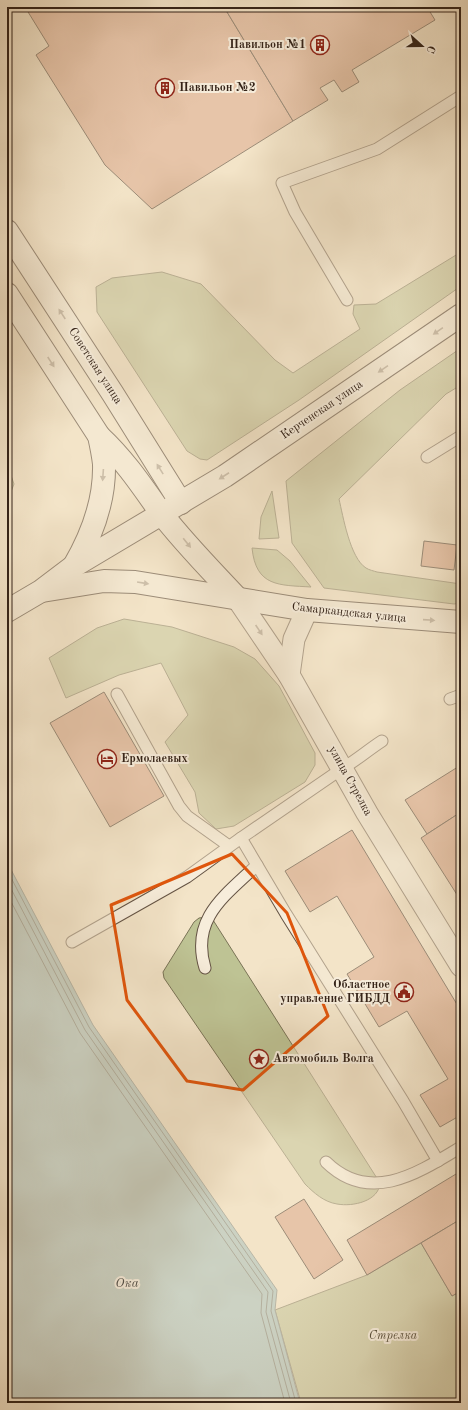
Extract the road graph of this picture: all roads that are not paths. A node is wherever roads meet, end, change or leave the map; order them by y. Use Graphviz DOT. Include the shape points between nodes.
graph roads {
  1 [pos="461,96"];
  2 [pos="7,231"];
  3 [pos="7,294"];
  4 [pos="347,300"];
  5 [pos="461,315"];
  6 [pos="99,436"];
  7 [pos="461,436"];
  8 [pos="427,457"];
  9 [pos="181,503"];
  10 [pos="162,513"];
  11 [pos="74,566"];
  12 [pos="41,591"];
  13 [pos="237,598"];
  14 [pos="307,610"];
  15 [pos="7,611"];
  16 [pos="461,622"];
  17 [pos="289,675"];
  18 [pos="117,694"];
  19 [pos="461,695"];
  20 [pos="450,699"];
  21 [pos="382,741"];
  22 [pos="343,768"];
  23 [pos="241,838"];
  24 [pos="229,846"];
  25 [pos="257,865"];
  26 [pos="72,942"];
  27 [pos="461,966"];
  28 [pos="205,968"];
  29 [pos="461,1147"];
  30 [pos="438,1161"];
  31 [pos="326,1162"];
  1 -- 4 [label="lane" via="377,149 282,183 295,212"];
  9 -- 2 [label="main road, Советская улица, one-way"];
  3 -- 6 [label="main road, one-way"];
  5 -- 9 [label="main road, Керченская улица, one-way" via="264,450"];
  6 -- 10 [label="main road" via="136,476"];
  6 -- 11 [label="main road, one-way" via="104,463 99,508 84,548"];
  7 -- 8 [label="lane"];
  9 -- 10 [label="main road, Керченская улица"];
  10 -- 11 [label="main road, Керченская улица"];
  10 -- 13 [label="main road, one-way"];
  11 -- 12 [label="main road, Керченская улица"];
  12 -- 13 [label="main road, Самаркандская улица, one-way" via="104,581 135,582"];
  12 -- 15 [label="main road"];
  13 -- 14 [label="main road, Самаркандская улица"];
  13 -- 17 [label="street, улица Стрелка, one-way"];
  14 -- 16 [label="main road, Самаркандская улица, one-way"];
  14 -- 17 [label="street" via="294,639"];
  17 -- 22 [label="street, улица Стрелка"];
  18 -- 24 [label="lane" via="179,806 187,816"];
  19 -- 20 [label="lane"];
  21 -- 22 [label="lane"];
  22 -- 23 [label="lane"];
  22 -- 27 [label="street, улица Стрелка" via="367,813"];
  23 -- 24 [label="lane"];
  23 -- 25 [label="lane"];
  24 -- 26 [label="lane" via="187,877"];
  25 -- 28 [label="lane" via="217,903 207,917 201,948"];
  25 -- 30 [label="lane"];
  29 -- 30 [label="lane"];
  30 -- 31 [label="lane" via="401,1179 380,1183 355,1181"];
}
